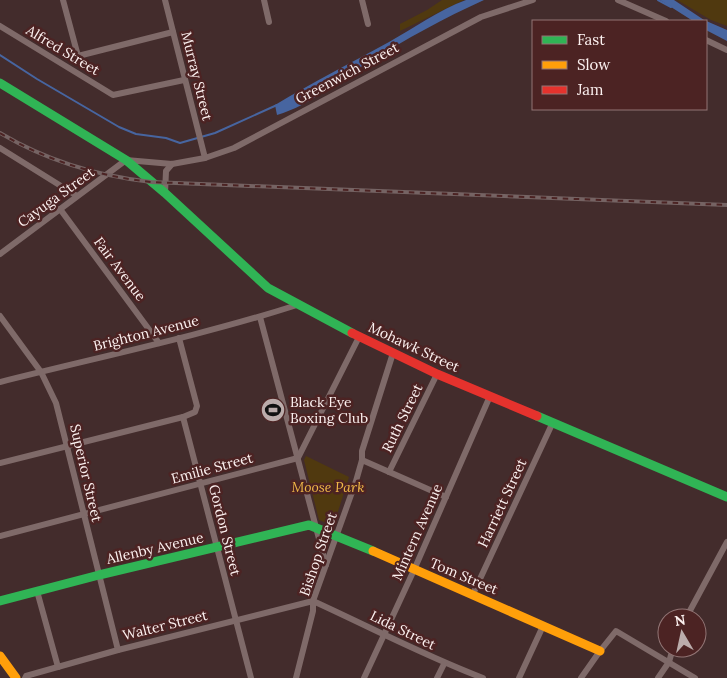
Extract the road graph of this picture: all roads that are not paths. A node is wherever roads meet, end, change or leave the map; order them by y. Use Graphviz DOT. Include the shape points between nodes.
graph roads {
  1 [pos="62,0"];
  2 [pos="165,0"];
  3 [pos="264,0"];
  4 [pos="362,0"];
  5 [pos="534,0"];
  6 [pos="618,0"];
  7 [pos="664,20"];
  8 [pos="269,22"];
  9 [pos="368,24"];
  10 [pos="0,26"];
  11 [pos="173,32"];
  12 [pos="707,40"];
  13 [pos="727,50"];
  14 [pos="184,80"];
  15 [pos="0,83"];
  16 [pos="0,148"];
  17 [pos="204,155"];
  18 [pos="126,160"];
  19 [pos="172,164"];
  20 [pos="165,193"];
  21 [pos="77,196"];
  22 [pos="60,209"];
  23 [pos="0,254"];
  24 [pos="297,305"];
  25 [pos="0,316"];
  26 [pos="260,317"];
  27 [pos="359,337"];
  28 [pos="179,338"];
  29 [pos="159,343"];
  30 [pos="393,352"];
  31 [pos="41,372"];
  32 [pos="437,374"];
  33 [pos="0,382"];
  34 [pos="490,396"];
  35 [pos="183,417"];
  36 [pos="553,422"];
  37 [pos="68,447"];
  38 [pos="298,458"];
  39 [pos="362,460"];
  40 [pos="0,463"];
  41 [pos="389,472"];
  42 [pos="201,484"];
  43 [pos="446,497"];
  44 [pos="727,497"];
  45 [pos="83,515"];
  46 [pos="316,527"];
  47 [pos="0,536"];
  48 [pos="338,536"];
  49 [pos="727,542"];
  50 [pos="216,548"];
  51 [pos="326,567"];
  52 [pos="414,570"];
  53 [pos="98,575"];
  54 [pos="37,591"];
  55 [pos="473,594"];
  56 [pos="313,601"];
  57 [pos="0,602"];
  58 [pos="691,608"];
  59 [pos="236,620"];
  60 [pos="543,626"];
  61 [pos="384,634"];
  62 [pos="118,650"];
  63 [pos="600,651"];
  64 [pos="0,656"];
  65 [pos="670,658"];
  66 [pos="669,662"];
  67 [pos="444,664"];
  68 [pos="58,666"];
  69 [pos="16,678"];
  70 [pos="25,678"];
  71 [pos="251,678"];
  72 [pos="296,678"];
  73 [pos="364,678"];
  74 [pos="437,678"];
  75 [pos="483,678"];
  76 [pos="519,678"];
  77 [pos="581,678"];
  78 [pos="658,678"];
  79 [pos="695,678"];
  1 -- 11 [label="street" via="78,56"];
  2 -- 11 [label="street, Murray Street"];
  3 -- 8 [label="street"];
  4 -- 9 [label="street"];
  5 -- 17 [label="street, Greenwich Street" via="481,17 234,148"];
  6 -- 7 [label="street"];
  10 -- 14 [label="street, Alfred Street" via="113,95"];
  11 -- 14 [label="street, Murray Street"];
  12 -- 13 [label="street"];
  14 -- 17 [label="street, Murray Street"];
  15 -- 18 [label="street, Greenwich Street"];
  16 -- 21 [label="street"];
  17 -- 19 [label="street, Greenwich Street"];
  18 -- 19 [label="street, Greenwich Street"];
  18 -- 20 [label="street, Mohawk Street"];
  18 -- 21 [label="street, Cayuga Street"];
  19 -- 20 [label="street" via="166,170"];
  20 -- 24 [label="street, Mohawk Street" via="268,288"];
  21 -- 22 [label="street, Cayuga Street"];
  22 -- 23 [label="street, Cayuga Street"];
  22 -- 29 [label="street, Fair Avenue"];
  24 -- 26 [label="street, Brighton Avenue"];
  24 -- 27 [label="street, Mohawk Street"];
  25 -- 31 [label="street, Superior Street"];
  26 -- 28 [label="street, Brighton Avenue"];
  26 -- 38 [label="street"];
  27 -- 30 [label="street, Mohawk Street"];
  27 -- 38 [label="street"];
  28 -- 29 [label="street, Brighton Avenue"];
  28 -- 35 [label="street" via="197,408"];
  29 -- 31 [label="street, Brighton Avenue"];
  30 -- 32 [label="street, Mohawk Street"];
  30 -- 39 [label="street, Bishop Street"];
  31 -- 33 [label="street, Brighton Avenue"];
  31 -- 37 [label="street, Superior Street" via="56,403"];
  32 -- 34 [label="street, Mohawk Street"];
  32 -- 41 [label="street, Ruth Street"];
  34 -- 36 [label="street, Mohawk Street"];
  34 -- 43 [label="street, Mintern Avenue"];
  35 -- 37 [label="street"];
  35 -- 42 [label="street, Gordon Street"];
  36 -- 44 [label="street, Mohawk Street"];
  36 -- 55 [label="street, Harriett Street"];
  37 -- 40 [label="street"];
  37 -- 45 [label="street, Superior Street"];
  38 -- 42 [label="street, Emilie Street"];
  38 -- 46 [label="street"];
  39 -- 41 [label="street"];
  39 -- 48 [label="street, Bishop Street"];
  41 -- 43 [label="street"];
  42 -- 45 [label="street, Emilie Street"];
  42 -- 50 [label="street, Gordon Street"];
  43 -- 52 [label="street, Mintern Avenue"];
  45 -- 47 [label="street, Emilie Street"];
  45 -- 53 [label="street, Superior Street"];
  46 -- 48 [label="street, Tom Street"];
  46 -- 50 [label="street, Allenby Avenue" via="309,525"];
  46 -- 51 [label="street"];
  48 -- 51 [label="street, Bishop Street"];
  48 -- 52 [label="street, Tom Street"];
  49 -- 58 [label="street"];
  50 -- 53 [label="street, Allenby Avenue"];
  50 -- 59 [label="street, Gordon Street"];
  51 -- 56 [label="street, Bishop Street"];
  52 -- 55 [label="street, Tom Street"];
  52 -- 61 [label="street, Mintern Avenue"];
  53 -- 54 [label="street, Allenby Avenue"];
  53 -- 62 [label="street, Superior Street"];
  54 -- 57 [label="street, Allenby Avenue"];
  54 -- 68 [label="street"];
  55 -- 60 [label="street, Tom Street"];
  56 -- 59 [label="street, Walter Street"];
  56 -- 61 [label="street, Lida Street"];
  56 -- 72 [label="street, Bishop Street"];
  59 -- 62 [label="street, Walter Street"];
  59 -- 71 [label="street, Gordon Street"];
  60 -- 63 [label="street, Tom Street"];
  60 -- 76 [label="street"];
  61 -- 67 [label="street, Lida Street"];
  61 -- 73 [label="street, Mintern Avenue"];
  62 -- 68 [label="street, Walter Street"];
  63 -- 66 [label="street" via="616,631"];
  63 -- 77 [label="street"];
  64 -- 69 [label="street"];
  65 -- 66 [label="street"];
  66 -- 78 [label="street"];
  66 -- 79 [label="street"];
  67 -- 74 [label="street"];
  67 -- 75 [label="street, Lida Street"];
  68 -- 70 [label="street, Walter Street"];
}
